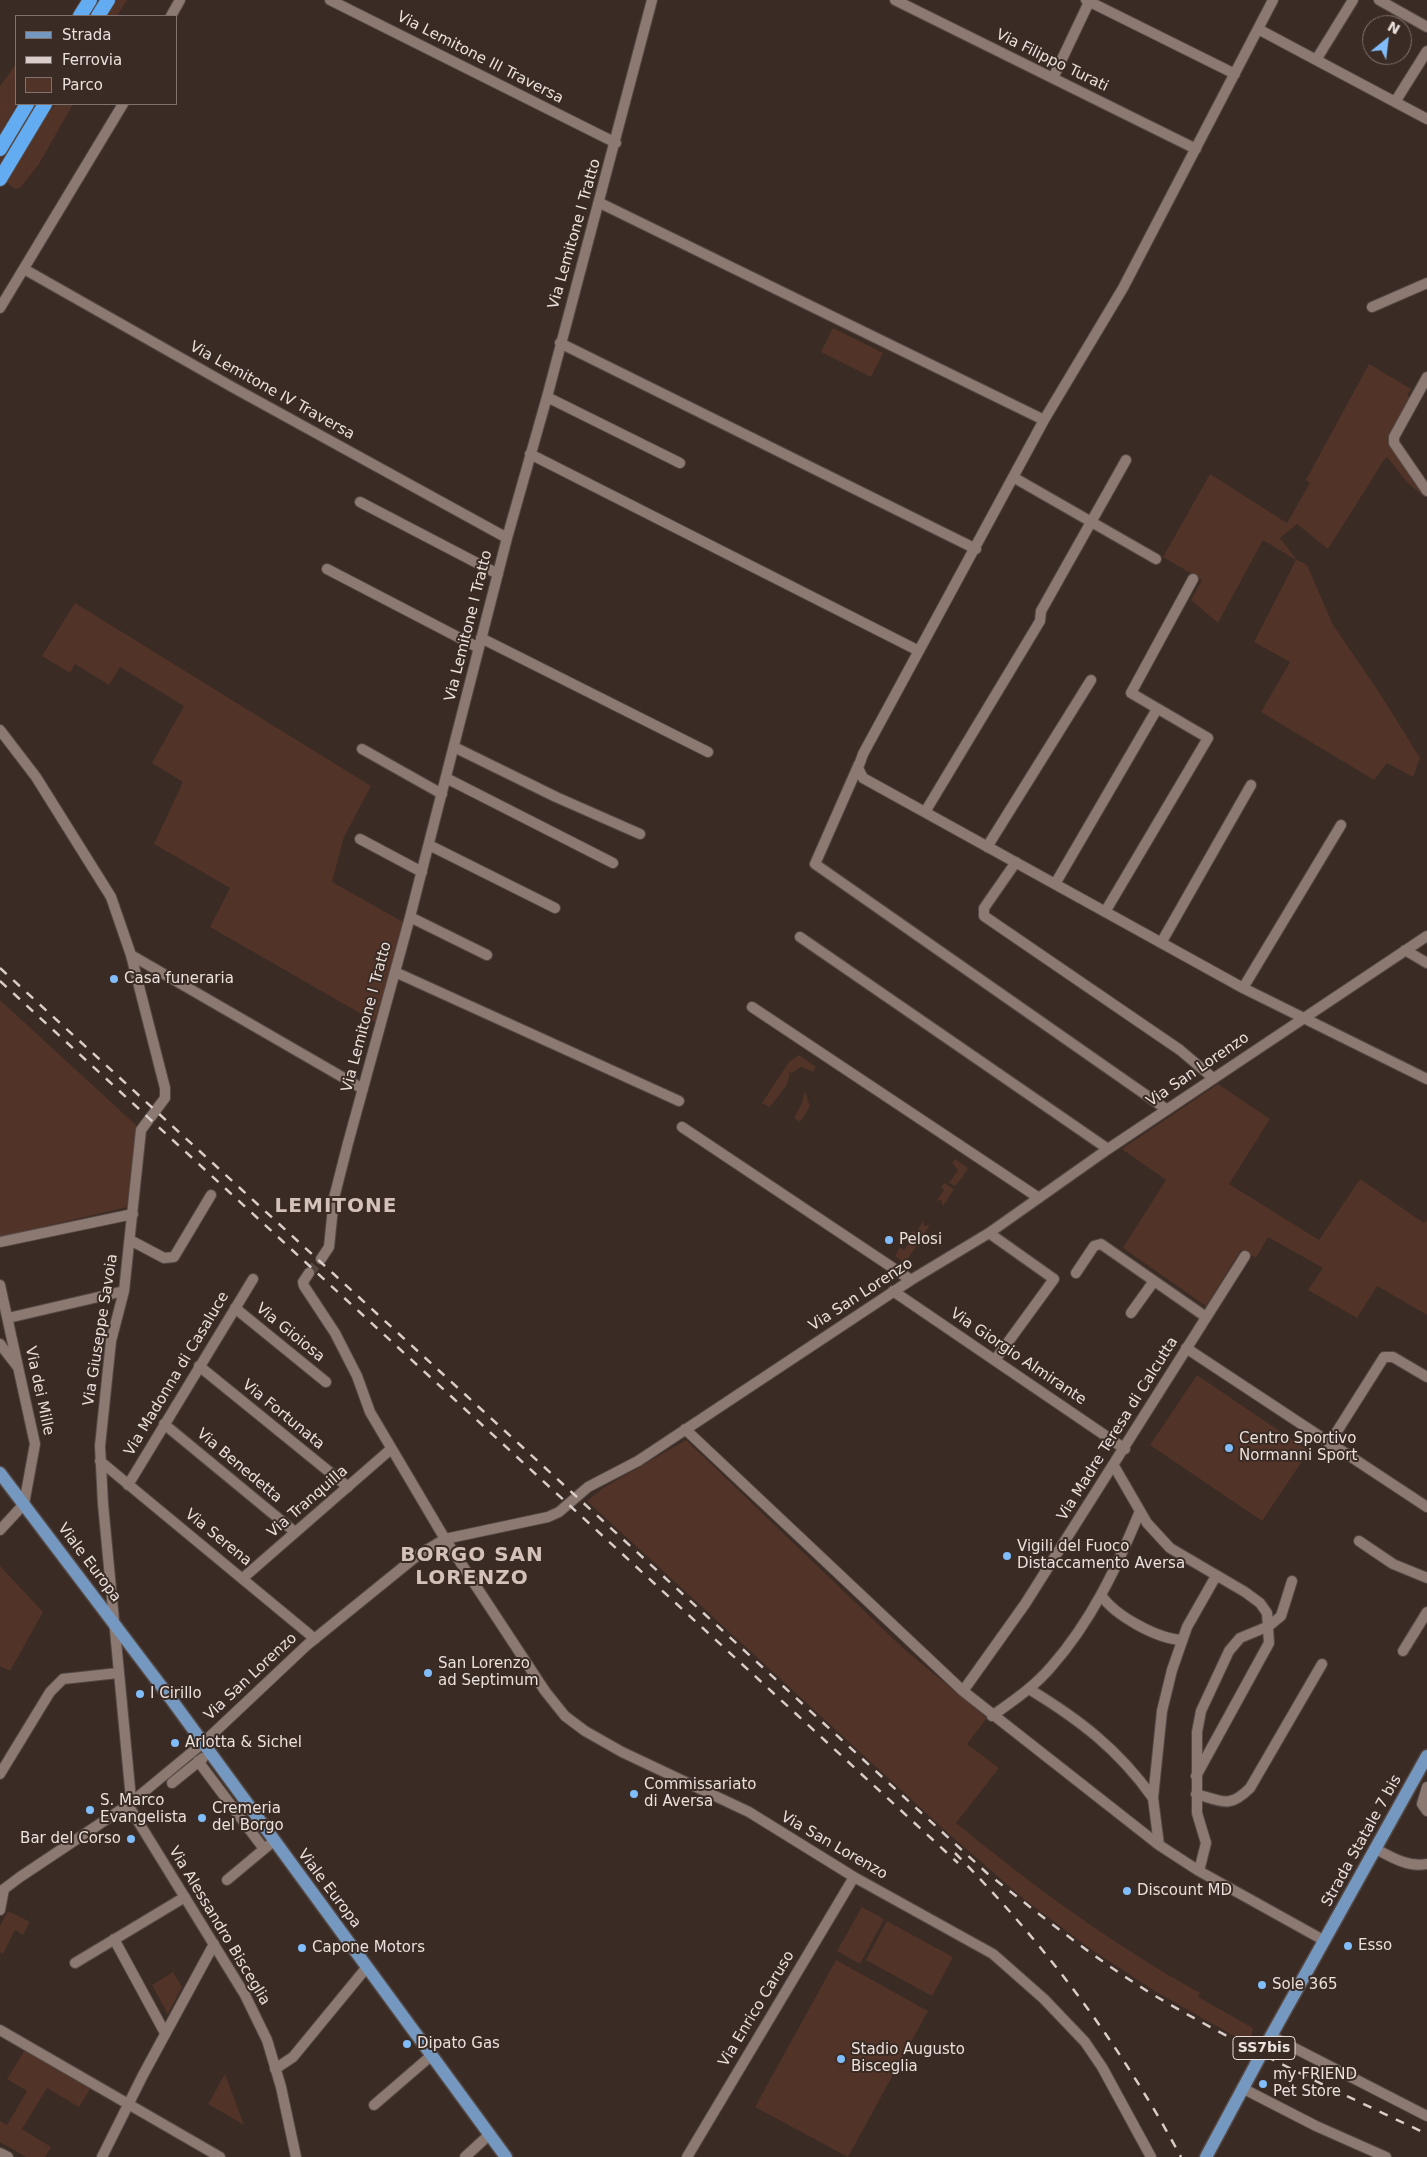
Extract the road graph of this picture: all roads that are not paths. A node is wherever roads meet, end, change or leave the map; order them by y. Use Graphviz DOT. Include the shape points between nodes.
graph roads {
  1 [pos="90,0"];
  2 [pos="108,0"];
  3 [pos="180,0"];
  4 [pos="330,0"];
  5 [pos="652,0"];
  6 [pos="894,0"];
  7 [pos="1088,0"];
  8 [pos="1353,0"];
  9 [pos="1378,0"];
  10 [pos="1271,1"];
  11 [pos="81,15"];
  12 [pos="99,15"];
  13 [pos="172,15"];
  14 [pos="1427,27"];
  15 [pos="1258,29"];
  16 [pos="1427,51"];
  17 [pos="1316,60"];
  18 [pos="1235,74"];
  19 [pos="1053,78"];
  20 [pos="1395,102"];
  21 [pos="26,105"];
  22 [pos="44,105"];
  23 [pos="122,105"];
  24 [pos="1427,119"];
  25 [pos="616,143"];
  26 [pos="1,148"];
  27 [pos="1196,149"];
  28 [pos="0,179"];
  29 [pos="600,203"];
  30 [pos="24,269"];
  31 [pos="1427,283"];
  32 [pos="1372,307"];
  33 [pos="0,308"];
  34 [pos="560,343"];
  35 [pos="1427,377"];
  36 [pos="547,398"];
  37 [pos="1044,420"];
  38 [pos="530,454"];
  39 [pos="1126,460"];
  40 [pos="680,463"];
  41 [pos="1013,477"];
  42 [pos="1427,491"];
  43 [pos="360,502"];
  44 [pos="1091,522"];
  45 [pos="507,538"];
  46 [pos="976,549"];
  47 [pos="1156,559"];
  48 [pos="327,569"];
  49 [pos="498,574"];
  50 [pos="1193,579"];
  51 [pos="480,643"];
  52 [pos="919,651"];
  53 [pos="1091,680"];
  54 [pos="1157,710"];
  55 [pos="0,730"];
  56 [pos="454,747"];
  57 [pos="362,749"];
  58 [pos="708,752"];
  59 [pos="863,754"];
  60 [pos="446,778"];
  61 [pos="1251,785"];
  62 [pos="442,794"];
  63 [pos="925,812"];
  64 [pos="1341,825"];
  65 [pos="640,834"];
  66 [pos="360,839"];
  67 [pos="429,845"];
  68 [pos="987,847"];
  69 [pos="1016,862"];
  70 [pos="613,863"];
  71 [pos="422,872"];
  72 [pos="1055,884"];
  73 [pos="555,908"];
  74 [pos="1105,912"];
  75 [pos="410,917"];
  76 [pos="1427,936"];
  77 [pos="800,937"];
  78 [pos="1161,943"];
  79 [pos="1406,950"];
  80 [pos="131,955"];
  81 [pos="487,955"];
  82 [pos="1427,963"];
  83 [pos="396,972"];
  84 [pos="1243,988"];
  85 [pos="752,1007"];
  86 [pos="1304,1017"];
  87 [pos="1213,1078"];
  88 [pos="1427,1079"];
  89 [pos="363,1089"];
  90 [pos="679,1101"];
  91 [pos="1166,1110"];
  92 [pos="682,1127"];
  93 [pos="1108,1148"];
  94 [pos="211,1195"];
  95 [pos="1039,1198"];
  96 [pos="133,1214"];
  97 [pos="989,1233"];
  98 [pos="130,1240"];
  99 [pos="0,1242"];
  100 [pos="1245,1256"];
  101 [pos="321,1259"];
  102 [pos="309,1273"];
  103 [pos="1076,1273"];
  104 [pos="253,1279"];
  105 [pos="911,1280"];
  106 [pos="1154,1280"];
  107 [pos="0,1285"];
  108 [pos="124,1291"];
  109 [pos="894,1291"];
  110 [pos="235,1308"];
  111 [pos="1131,1313"];
  112 [pos="1206,1317"];
  113 [pos="8,1318"];
  114 [pos="0,1344"];
  115 [pos="1186,1348"];
  116 [pos="995,1360"];
  117 [pos="199,1366"];
  118 [pos="19,1369"];
  119 [pos="1427,1377"];
  120 [pos="326,1382"];
  121 [pos="164,1424"];
  122 [pos="685,1429"];
  123 [pos="1329,1444"];
  124 [pos="1125,1448"];
  125 [pos="391,1449"];
  126 [pos="100,1461"];
  127 [pos="1114,1466"];
  128 [pos="0,1473"];
  129 [pos="128,1484"];
  130 [pos="348,1487"];
  131 [pos="24,1504"];
  132 [pos="1427,1507"];
  133 [pos="1140,1511"];
  134 [pos="0,1530"];
  135 [pos="295,1532"];
  136 [pos="445,1539"];
  137 [pos="1359,1541"];
  138 [pos="1216,1576"];
  139 [pos="244,1578"];
  140 [pos="1427,1578"];
  141 [pos="1292,1581"];
  142 [pos="1101,1595"];
  143 [pos="1427,1612"];
  144 [pos="115,1624"];
  145 [pos="1269,1626"];
  146 [pos="315,1639"];
  147 [pos="1182,1640"];
  148 [pos="1403,1651"];
  149 [pos="1322,1664"];
  150 [pos="118,1673"];
  151 [pos="1028,1689"];
  152 [pos="963,1691"];
  153 [pos="992,1716"];
  154 [pos="206,1748"];
  155 [pos="1427,1756"];
  156 [pos="198,1762"];
  157 [pos="0,1774"];
  158 [pos="1196,1776"];
  159 [pos="1415,1777"];
  160 [pos="172,1783"];
  161 [pos="1427,1786"];
  162 [pos="1196,1794"];
  163 [pos="1153,1798"];
  164 [pos="128,1805"];
  165 [pos="1427,1811"];
  166 [pos="269,1845"];
  167 [pos="1159,1845"];
  168 [pos="1376,1849"];
  169 [pos="1427,1864"];
  170 [pos="1199,1871"];
  171 [pos="854,1877"];
  172 [pos="227,1880"];
  173 [pos="2,1891"];
  174 [pos="185,1897"];
  175 [pos="0,1910"];
  176 [pos="114,1940"];
  177 [pos="1325,1941"];
  178 [pos="214,1944"];
  179 [pos="75,1962"];
  180 [pos="367,1967"];
  181 [pos="0,2030"];
  182 [pos="165,2033"];
  183 [pos="1271,2036"];
  184 [pos="432,2055"];
  185 [pos="276,2069"];
  186 [pos="1242,2088"];
  187 [pos="129,2104"];
  188 [pos="374,2105"];
  189 [pos="1427,2116"];
  190 [pos="490,2134"];
  191 [pos="0,2153"];
  192 [pos="8,2157"];
  193 [pos="102,2157"];
  194 [pos="220,2157"];
  195 [pos="296,2157"];
  196 [pos="465,2157"];
  197 [pos="506,2157"];
  198 [pos="687,2157"];
  199 [pos="1151,2157"];
  200 [pos="1206,2157"];
  201 [pos="1386,2157"];
  1 -- 11 [label="highway"];
  2 -- 12 [label="highway"];
  3 -- 13 [label="street"];
  4 -- 25 [label="street, Via Lemitone III Traversa"];
  5 -- 25 [label="street, Via Lemitone I Tratto"];
  6 -- 19 [label="street, Via Filippo Turati"];
  7 -- 18 [label="street"];
  7 -- 19 [label="street"];
  8 -- 17 [label="street"];
  9 -- 14 [label="street"];
  10 -- 15 [label="street"];
  15 -- 17 [label="street"];
  15 -- 18 [label="street"];
  16 -- 20 [label="street"];
  17 -- 20 [label="street"];
  18 -- 27 [label="street"];
  19 -- 27 [label="street, Via Filippo Turati"];
  20 -- 24 [label="street"];
  21 -- 26 [label="highway"];
  22 -- 28 [label="highway"];
  23 -- 30 [label="street"];
  25 -- 29 [label="street, Via Lemitone I Tratto"];
  27 -- 37 [label="street" via="1123,288"];
  29 -- 34 [label="street, Via Lemitone I Tratto"];
  29 -- 37 [label="street"];
  30 -- 33 [label="street"];
  30 -- 45 [label="street, Via Lemitone IV Traversa"];
  31 -- 32 [label="street"];
  34 -- 36 [label="street, Via Lemitone I Tratto"];
  34 -- 46 [label="street"];
  35 -- 42 [label="street" via="1394,437 1394,443"];
  36 -- 38 [label="street, Via Lemitone I Tratto"];
  36 -- 40 [label="street"];
  37 -- 41 [label="street"];
  38 -- 45 [label="street, Via Lemitone I Tratto"];
  38 -- 52 [label="street"];
  39 -- 44 [label="street"];
  41 -- 44 [label="street"];
  41 -- 46 [label="street"];
  43 -- 49 [label="street"];
  44 -- 47 [label="street"];
  44 -- 63 [label="street" via="1041,611 1040,621"];
  45 -- 49 [label="street, Via Lemitone I Tratto"];
  46 -- 52 [label="street"];
  48 -- 51 [label="street"];
  49 -- 51 [label="street, Via Lemitone I Tratto"];
  50 -- 54 [label="street" via="1131,693"];
  51 -- 56 [label="street, Via Lemitone I Tratto"];
  51 -- 58 [label="street"];
  52 -- 59 [label="street"];
  53 -- 68 [label="street"];
  54 -- 72 [label="street"];
  54 -- 74 [label="street" via="1208,738"];
  55 -- 80 [label="street" via="36,777 111,897"];
  56 -- 60 [label="street, Via Lemitone I Tratto"];
  56 -- 65 [label="street"];
  57 -- 62 [label="street"];
  59 -- 63 [label="street" via="858,768 863,778"];
  59 -- 91 [label="street" via="815,864"];
  60 -- 62 [label="street, Via Lemitone I Tratto"];
  60 -- 70 [label="street"];
  61 -- 78 [label="street"];
  62 -- 67 [label="street, Via Lemitone I Tratto"];
  63 -- 68 [label="street"];
  64 -- 84 [label="street"];
  66 -- 71 [label="street"];
  67 -- 71 [label="street, Via Lemitone I Tratto"];
  67 -- 73 [label="street"];
  68 -- 69 [label="street"];
  69 -- 72 [label="street"];
  69 -- 87 [label="street" via="984,908 984,916 1180,1050"];
  71 -- 75 [label="street, Via Lemitone I Tratto"];
  72 -- 74 [label="street"];
  74 -- 78 [label="street"];
  75 -- 81 [label="street"];
  75 -- 83 [label="street, Via Lemitone I Tratto"];
  76 -- 79 [label="street, Via San Lorenzo"];
  77 -- 93 [label="street"];
  78 -- 84 [label="street"];
  79 -- 82 [label="street"];
  79 -- 86 [label="street, Via San Lorenzo"];
  80 -- 89 [label="street"];
  80 -- 96 [label="street, Via Giuseppe Savoia" via="165,1088 165,1098 141,1130"];
  83 -- 89 [label="street, Via Lemitone I Tratto"];
  83 -- 90 [label="street"];
  84 -- 86 [label="street"];
  85 -- 95 [label="street"];
  86 -- 87 [label="street, Via San Lorenzo"];
  86 -- 88 [label="street"];
  87 -- 91 [label="street, Via San Lorenzo"];
  89 -- 101 [label="street, Via Lemitone I Tratto" via="334,1198 329,1247"];
  91 -- 93 [label="street, Via San Lorenzo"];
  92 -- 105 [label="street"];
  93 -- 95 [label="street, Via San Lorenzo"];
  94 -- 98 [label="street" via="174,1257 164,1258"];
  95 -- 97 [label="street, Via San Lorenzo"];
  96 -- 98 [label="street, Via Giuseppe Savoia"];
  96 -- 99 [label="street"];
  97 -- 105 [label="street, Via San Lorenzo"];
  97 -- 116 [label="street" via="1054,1280"];
  98 -- 108 [label="street, Via Giuseppe Savoia"];
  100 -- 112 [label="street, Via Madre Teresa di Calcutta"];
  102 -- 125 [label="street" via="304,1286 357,1376 370,1412"];
  103 -- 106 [label="street" via="1094,1246 1102,1244"];
  104 -- 110 [label="street, Via Madonna di Casaluce"];
  105 -- 109 [label="street, Via San Lorenzo"];
  106 -- 111 [label="street"];
  106 -- 112 [label="street"];
  107 -- 113 [label="street, Via dei Mille"];
  108 -- 113 [label="street"];
  108 -- 126 [label="street, Via Giuseppe Savoia" via="111,1342"];
  109 -- 116 [label="street, Via Giorgio Almirante"];
  109 -- 122 [label="street, Via San Lorenzo"];
  110 -- 117 [label="street, Via Madonna di Casaluce"];
  110 -- 120 [label="street, Via Gioiosa"];
  112 -- 115 [label="street, Via Madre Teresa di Calcutta"];
  113 -- 118 [label="street, Via dei Mille"];
  114 -- 118 [label="street"];
  115 -- 123 [label="street"];
  115 -- 124 [label="street, Via Madre Teresa di Calcutta"];
  116 -- 124 [label="street, Via Giorgio Almirante"];
  117 -- 121 [label="street, Via Madonna di Casaluce"];
  117 -- 130 [label="street, Via Fortunata"];
  118 -- 131 [label="street, Via dei Mille" via="35,1444"];
  119 -- 123 [label="street" via="1393,1357 1384,1357"];
  121 -- 129 [label="street, Via Madonna di Casaluce"];
  121 -- 135 [label="street, Via Benedetta"];
  122 -- 136 [label="street, Via San Lorenzo" via="638,1461 588,1487 559,1512"];
  122 -- 152 [label="street"];
  123 -- 132 [label="street"];
  124 -- 127 [label="street, Via Madre Teresa di Calcutta"];
  125 -- 130 [label="street, Via Tranquilla"];
  125 -- 136 [label="street"];
  126 -- 129 [label="street, Via Serena"];
  126 -- 144 [label="street, Via Giuseppe Savoia"];
  127 -- 133 [label="street"];
  127 -- 152 [label="street, Via Madre Teresa di Calcutta" via="1025,1604"];
  128 -- 131 [label="main road, Viale Europa"];
  129 -- 139 [label="street, Via Serena"];
  130 -- 135 [label="street, Via Tranquilla"];
  131 -- 134 [label="street"];
  131 -- 144 [label="main road, Viale Europa"];
  133 -- 138 [label="street" via="1146,1523 1170,1548"];
  133 -- 142 [label="street"];
  135 -- 139 [label="street, Via Tranquilla"];
  136 -- 146 [label="street, Via San Lorenzo" via="418,1555"];
  136 -- 171 [label="street, Via San Lorenzo" via="545,1691 565,1716 622,1752 749,1812"];
  137 -- 140 [label="street" via="1393,1564"];
  138 -- 145 [label="street" via="1260,1603 1267,1612"];
  138 -- 147 [label="street" via="1186,1627"];
  139 -- 146 [label="street, Via Serena"];
  141 -- 145 [label="street" via="1281,1616"];
  142 -- 147 [label="street" via="1106,1603 1163,1638"];
  142 -- 151 [label="street" via="1051,1668"];
  143 -- 148 [label="street"];
  144 -- 150 [label="street"];
  144 -- 154 [label="main road, Viale Europa"];
  145 -- 158 [label="street" via="1268,1643"];
  145 -- 158 [label="street" via="1240,1638 1229,1651 1201,1711"];
  146 -- 154 [label="street, Via San Lorenzo"];
  147 -- 163 [label="street" via="1162,1711"];
  149 -- 162 [label="street" via="1250,1788 1238,1800 1224,1802"];
  150 -- 157 [label="street" via="63,1679 50,1692"];
  150 -- 164 [label="street"];
  151 -- 153 [label="street"];
  151 -- 163 [label="street" via="1061,1708 1103,1740"];
  152 -- 153 [label="street"];
  153 -- 167 [label="street"];
  154 -- 156 [label="street"];
  154 -- 164 [label="street, Via San Lorenzo"];
  154 -- 166 [label="main road, Viale Europa"];
  155 -- 159 [label="main road, Strada Statale 7 bis / SS7bis"];
  156 -- 160 [label="street"];
  156 -- 166 [label="street"];
  158 -- 162 [label="street"];
  159 -- 161 [label="street"];
  159 -- 168 [label="main road, Strada Statale 7 bis / SS7bis"];
  161 -- 165 [label="street" via="1422,1804"];
  162 -- 170 [label="street" via="1197,1813 1206,1843"];
  163 -- 167 [label="street"];
  164 -- 173 [label="street, Via San Lorenzo"];
  164 -- 174 [label="street, Via Alessandro Bisceglia"];
  166 -- 172 [label="street"];
  166 -- 180 [label="main road, Viale Europa"];
  167 -- 170 [label="street"];
  168 -- 169 [label="street" via="1397,1861 1420,1866"];
  168 -- 177 [label="main road, Strada Statale 7 bis / SS7bis"];
  170 -- 177 [label="street"];
  171 -- 198 [label="street, Via Enrico Caruso"];
  171 -- 199 [label="street, Via San Lorenzo" via="993,1954 1032,1988 1085,2042 1107,2075"];
  173 -- 175 [label="street"];
  174 -- 176 [label="street"];
  174 -- 178 [label="street, Via Alessandro Bisceglia"];
  176 -- 179 [label="street"];
  176 -- 182 [label="street"];
  177 -- 183 [label="main road, SS7bis"];
  178 -- 182 [label="street"];
  178 -- 185 [label="street, Via Alessandro Bisceglia" via="267,2040"];
  180 -- 184 [label="main road, Viale Europa"];
  180 -- 185 [label="street" via="293,2057"];
  181 -- 187 [label="street"];
  182 -- 187 [label="street"];
  183 -- 186 [label="main road, SS7bis"];
  183 -- 189 [label="street"];
  184 -- 188 [label="street"];
  184 -- 190 [label="main road, Viale Europa"];
  185 -- 195 [label="street, Via Alessandro Bisceglia"];
  186 -- 200 [label="main road, SS7bis"];
  186 -- 201 [label="street"];
  187 -- 193 [label="street"];
  187 -- 194 [label="street"];
  190 -- 196 [label="street"];
  190 -- 197 [label="main road, Viale Europa"];
  191 -- 192 [label="street"];
}
